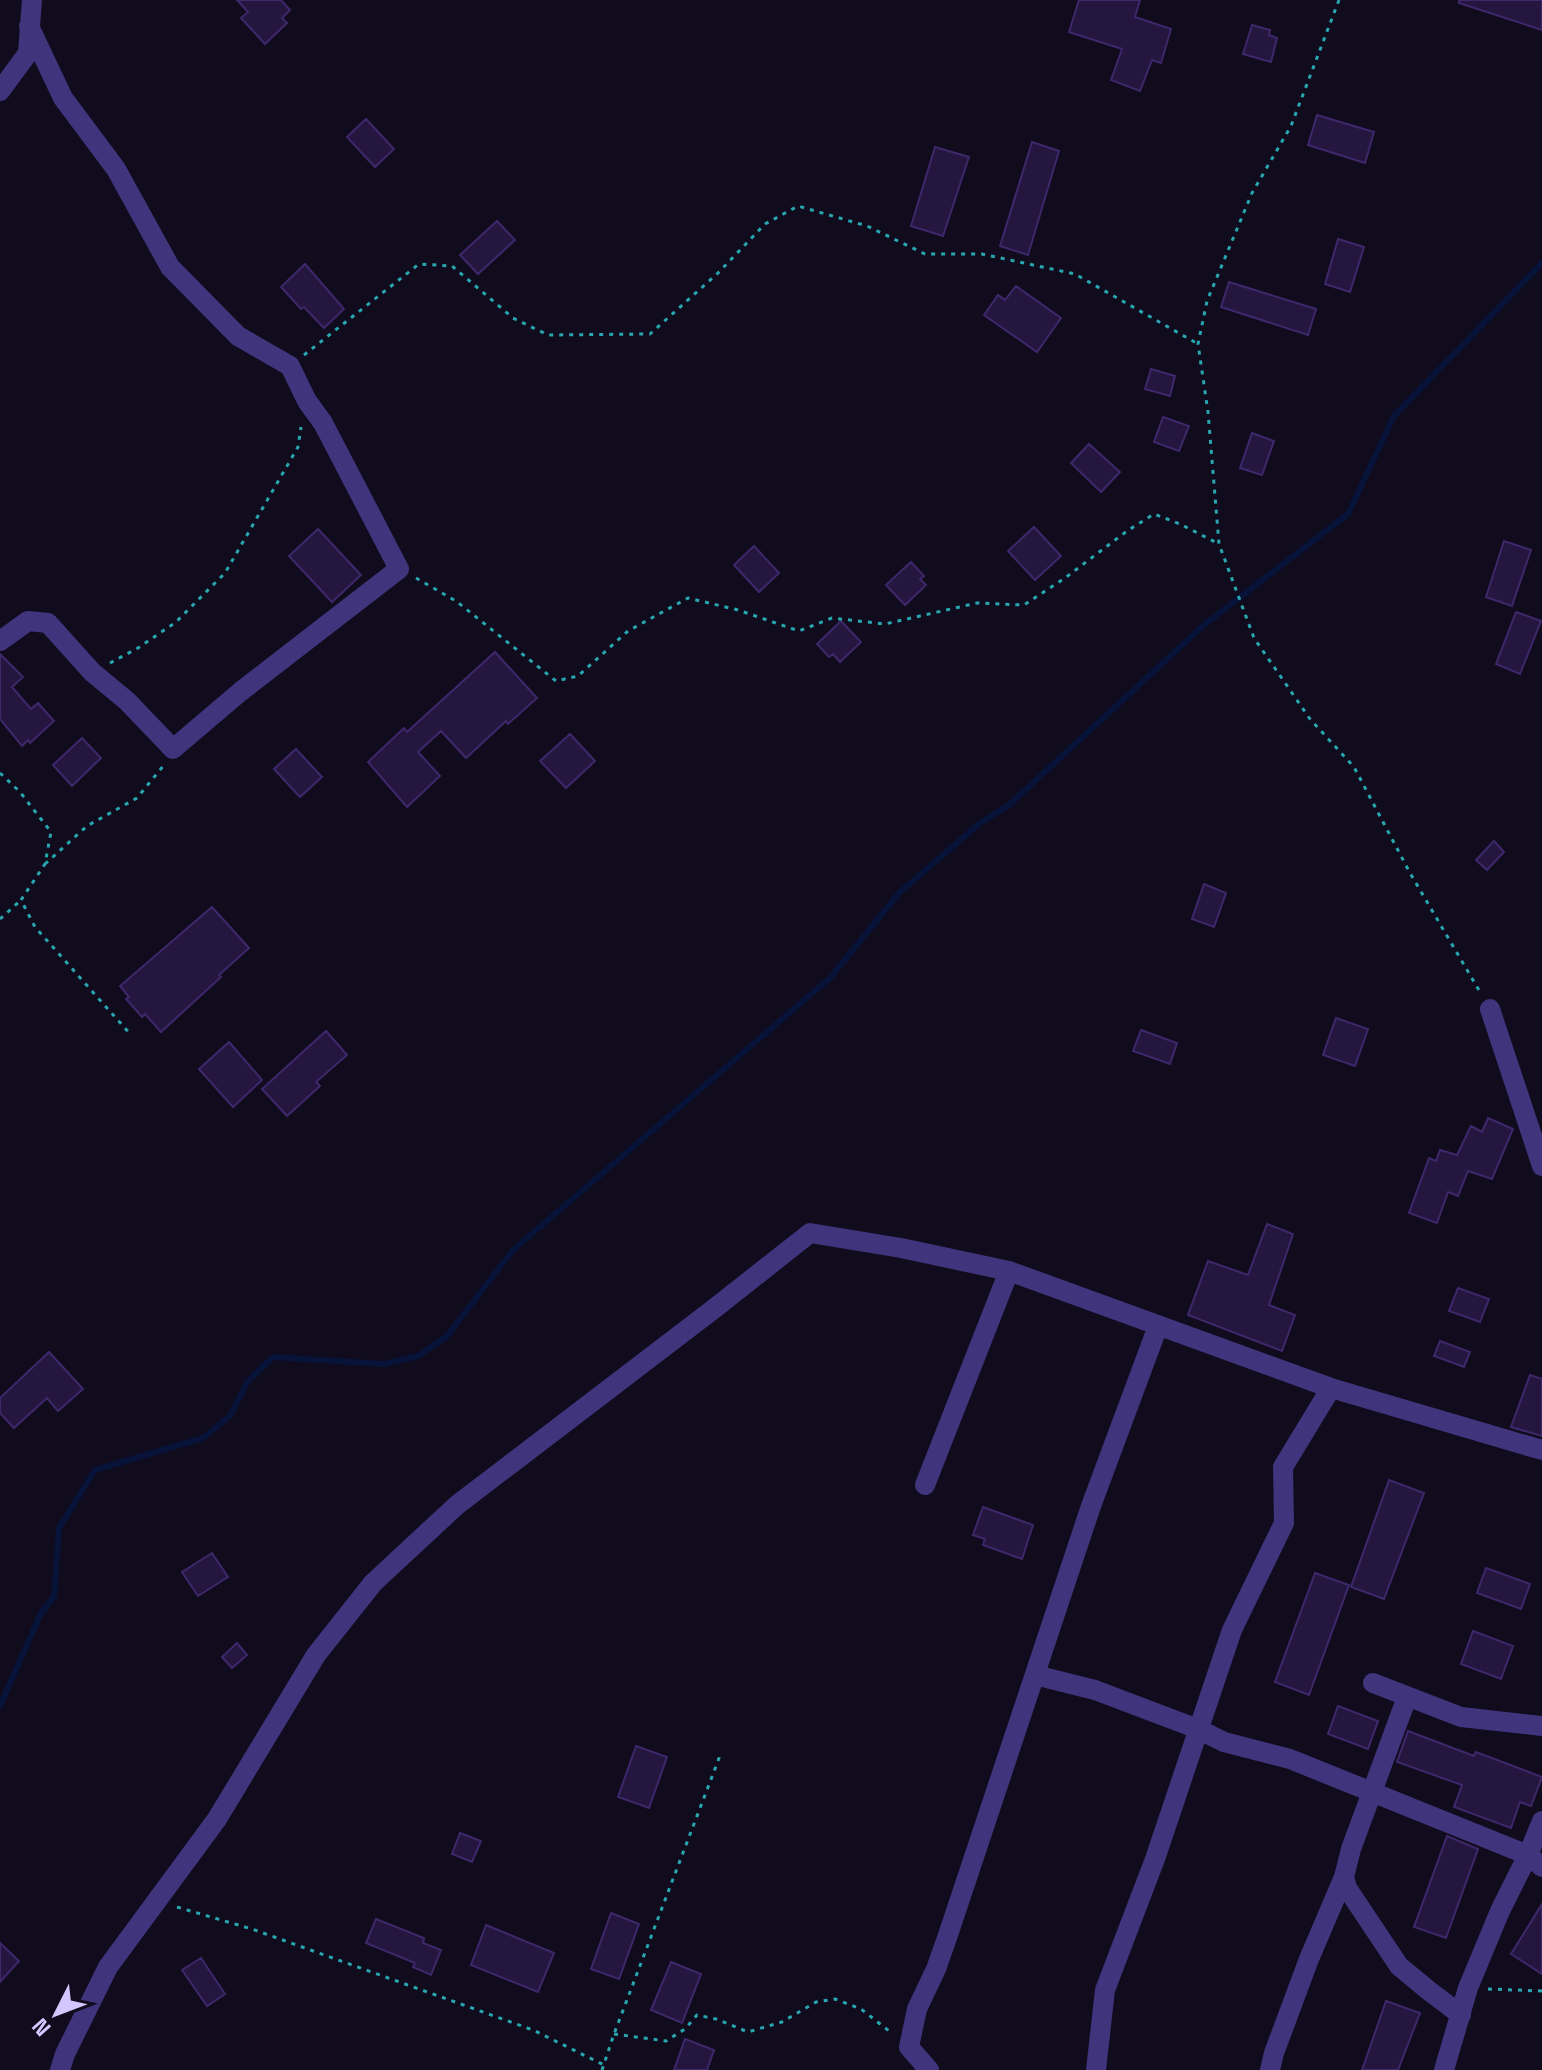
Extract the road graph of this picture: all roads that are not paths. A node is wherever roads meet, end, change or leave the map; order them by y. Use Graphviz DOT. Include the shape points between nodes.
graph roads {
  1 [pos="32,0"];
  2 [pos="29,26"];
  3 [pos="0,91"];
  4 [pos="0,641"];
  5 [pos="1490,1009"];
  6 [pos="1542,1166"];
  7 [pos="1009,1271"];
  8 [pos="1158,1326"];
  9 [pos="1331,1388"];
  10 [pos="1542,1450"];
  11 [pos="925,1485"];
  12 [pos="1035,1675"];
  13 [pos="1373,1683"];
  14 [pos="1407,1697"];
  15 [pos="1542,1726"];
  16 [pos="1198,1729"];
  17 [pos="1372,1793"];
  18 [pos="1542,1821"];
  19 [pos="1535,1861"];
  20 [pos="1344,1877"];
  21 [pos="1461,2015"];
  22 [pos="60,2070"];
  23 [pos="929,2070"];
  24 [pos="1096,2070"];
  25 [pos="1270,2070"];
  26 [pos="1444,2070"];
  1 -- 2 [label="street"];
  2 -- 3 [label="street" via="28,53"];
  2 -- 4 [label="street" via="63,98 116,169 170,267 238,336 290,366 399,569 173,749 48,623 28,621"];
  5 -- 6 [label="street"];
  7 -- 8 [label="street"];
  7 -- 11 [label="street"];
  7 -- 22 [label="street" via="810,1233 457,1505 373,1583 316,1655 217,1819 108,1967"];
  8 -- 9 [label="street"];
  8 -- 12 [label="street"];
  9 -- 10 [label="street"];
  9 -- 16 [label="street" via="1283,1467 1284,1523 1232,1630"];
  12 -- 16 [label="street" via="1095,1690"];
  12 -- 23 [label="street" via="936,1969 917,2009 909,2047"];
  13 -- 14 [label="street"];
  14 -- 15 [label="street" via="1461,1717"];
  14 -- 17 [label="street"];
  16 -- 17 [label="street"];
  16 -- 24 [label="street" via="1105,1990"];
  17 -- 19 [label="street"];
  17 -- 20 [label="street"];
  18 -- 19 [label="street"];
  19 -- 21 [label="street" via="1500,1911"];
  20 -- 21 [label="street" via="1399,1966"];
  20 -- 25 [label="street"];
  21 -- 26 [label="street"];
}
